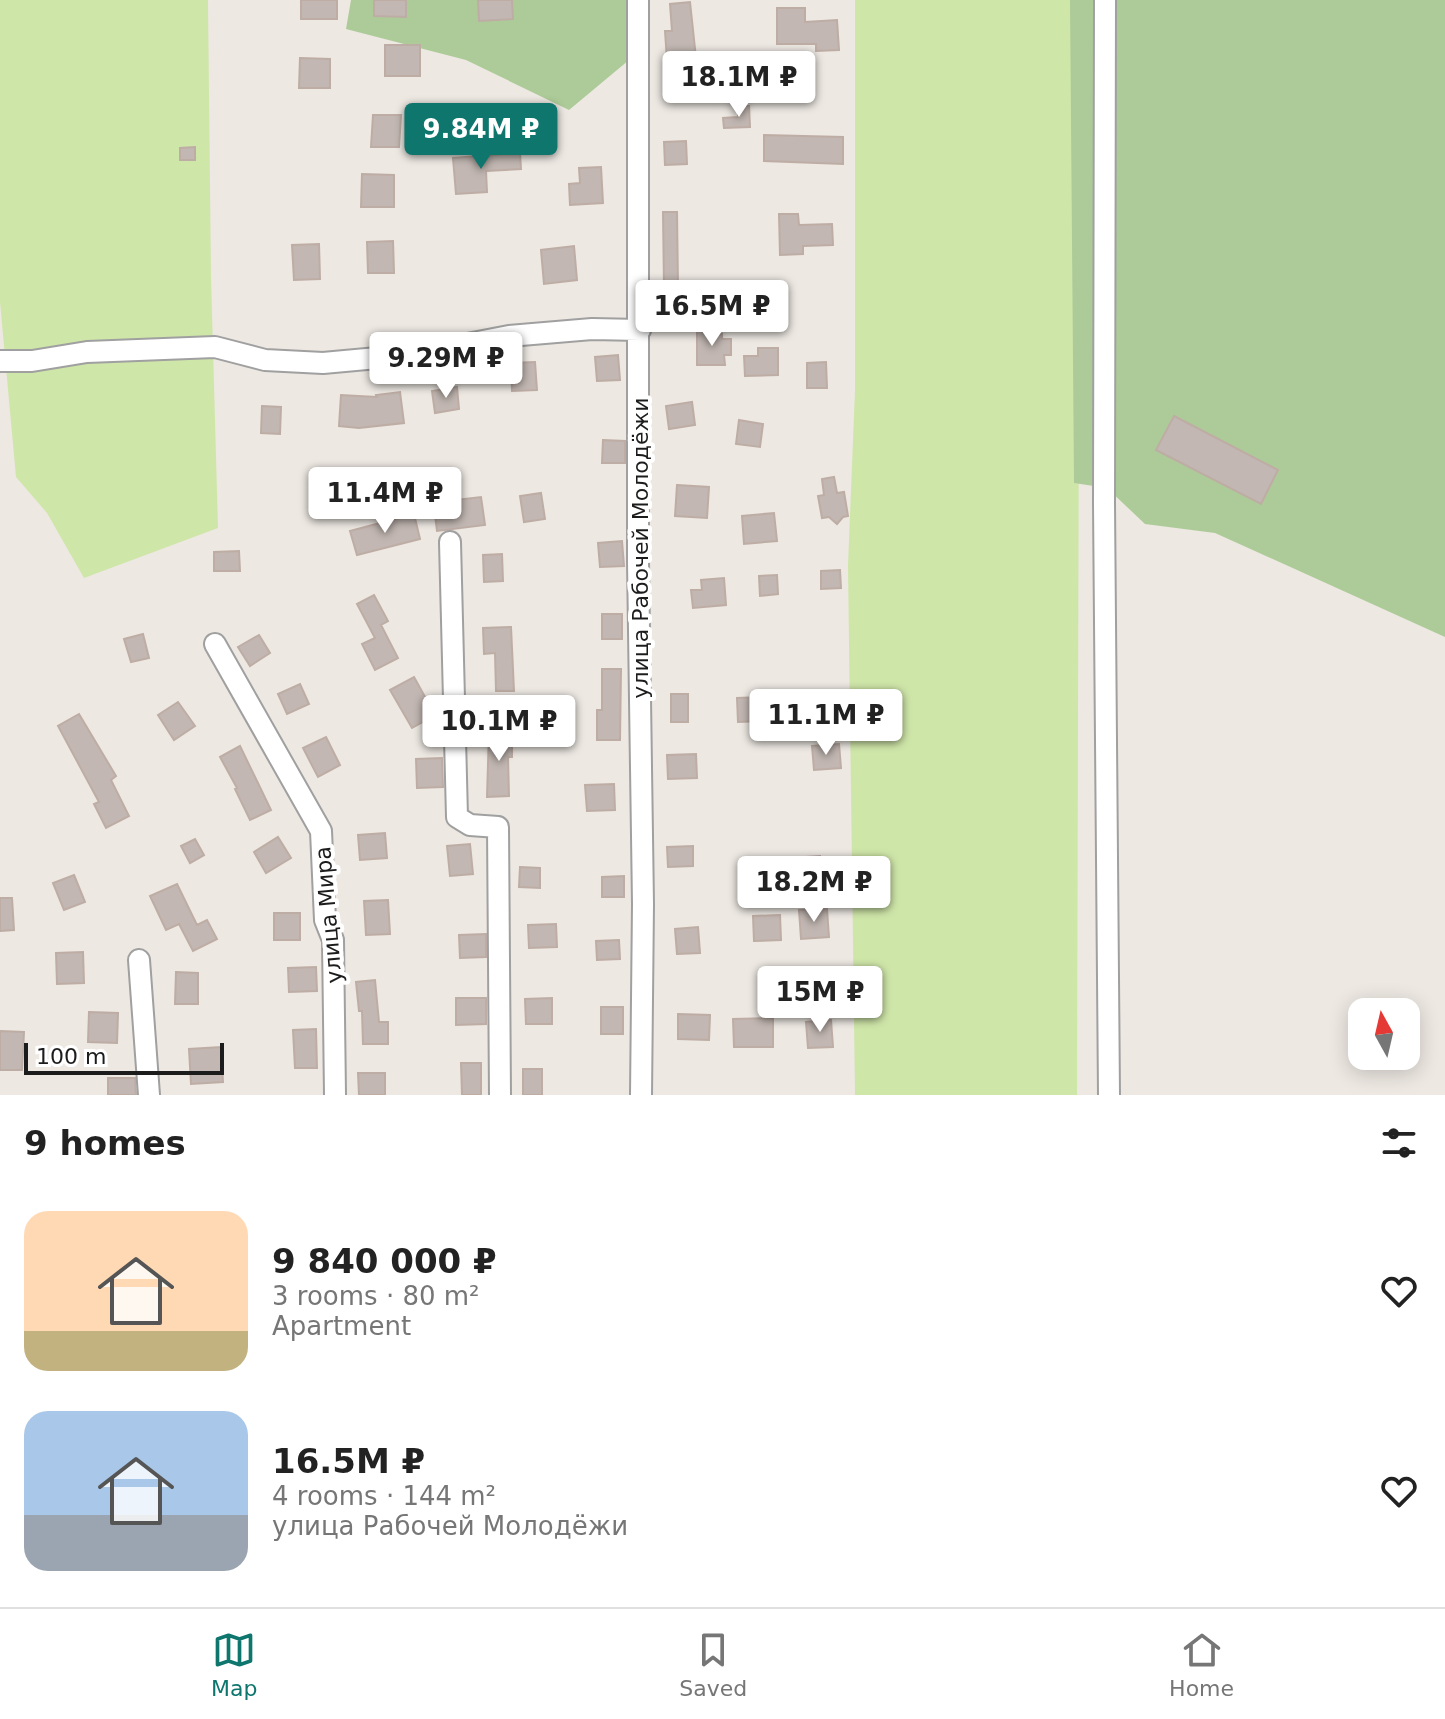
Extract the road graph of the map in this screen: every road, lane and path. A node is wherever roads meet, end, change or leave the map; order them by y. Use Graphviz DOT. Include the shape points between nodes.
graph roads {
  1 [pos="638,0"];
  2 [pos="1105,0"];
  3 [pos="640,330"];
  4 [pos="0,361"];
  5 [pos="450,542"];
  6 [pos="215,644"];
  7 [pos="139,960"];
  8 [pos="149,1095"];
  9 [pos="335,1095"];
  10 [pos="500,1095"];
  11 [pos="641,1095"];
  12 [pos="1109,1095"];
  1 -- 3 [label="street, улица Рабочей Молодёжи"];
  2 -- 12 [label="street"];
  3 -- 4 [label="street" via="509,336 410,355 323,363 265,360 215,347"];
  3 -- 11 [label="street, улица Рабочей Молодёжи"];
  5 -- 10 [label="street" via="457,817 470,825 498,827"];
  6 -- 9 [label="street, улица Мира" via="321,831 325,920 333,940"];
  7 -- 8 [label="street"];
}
